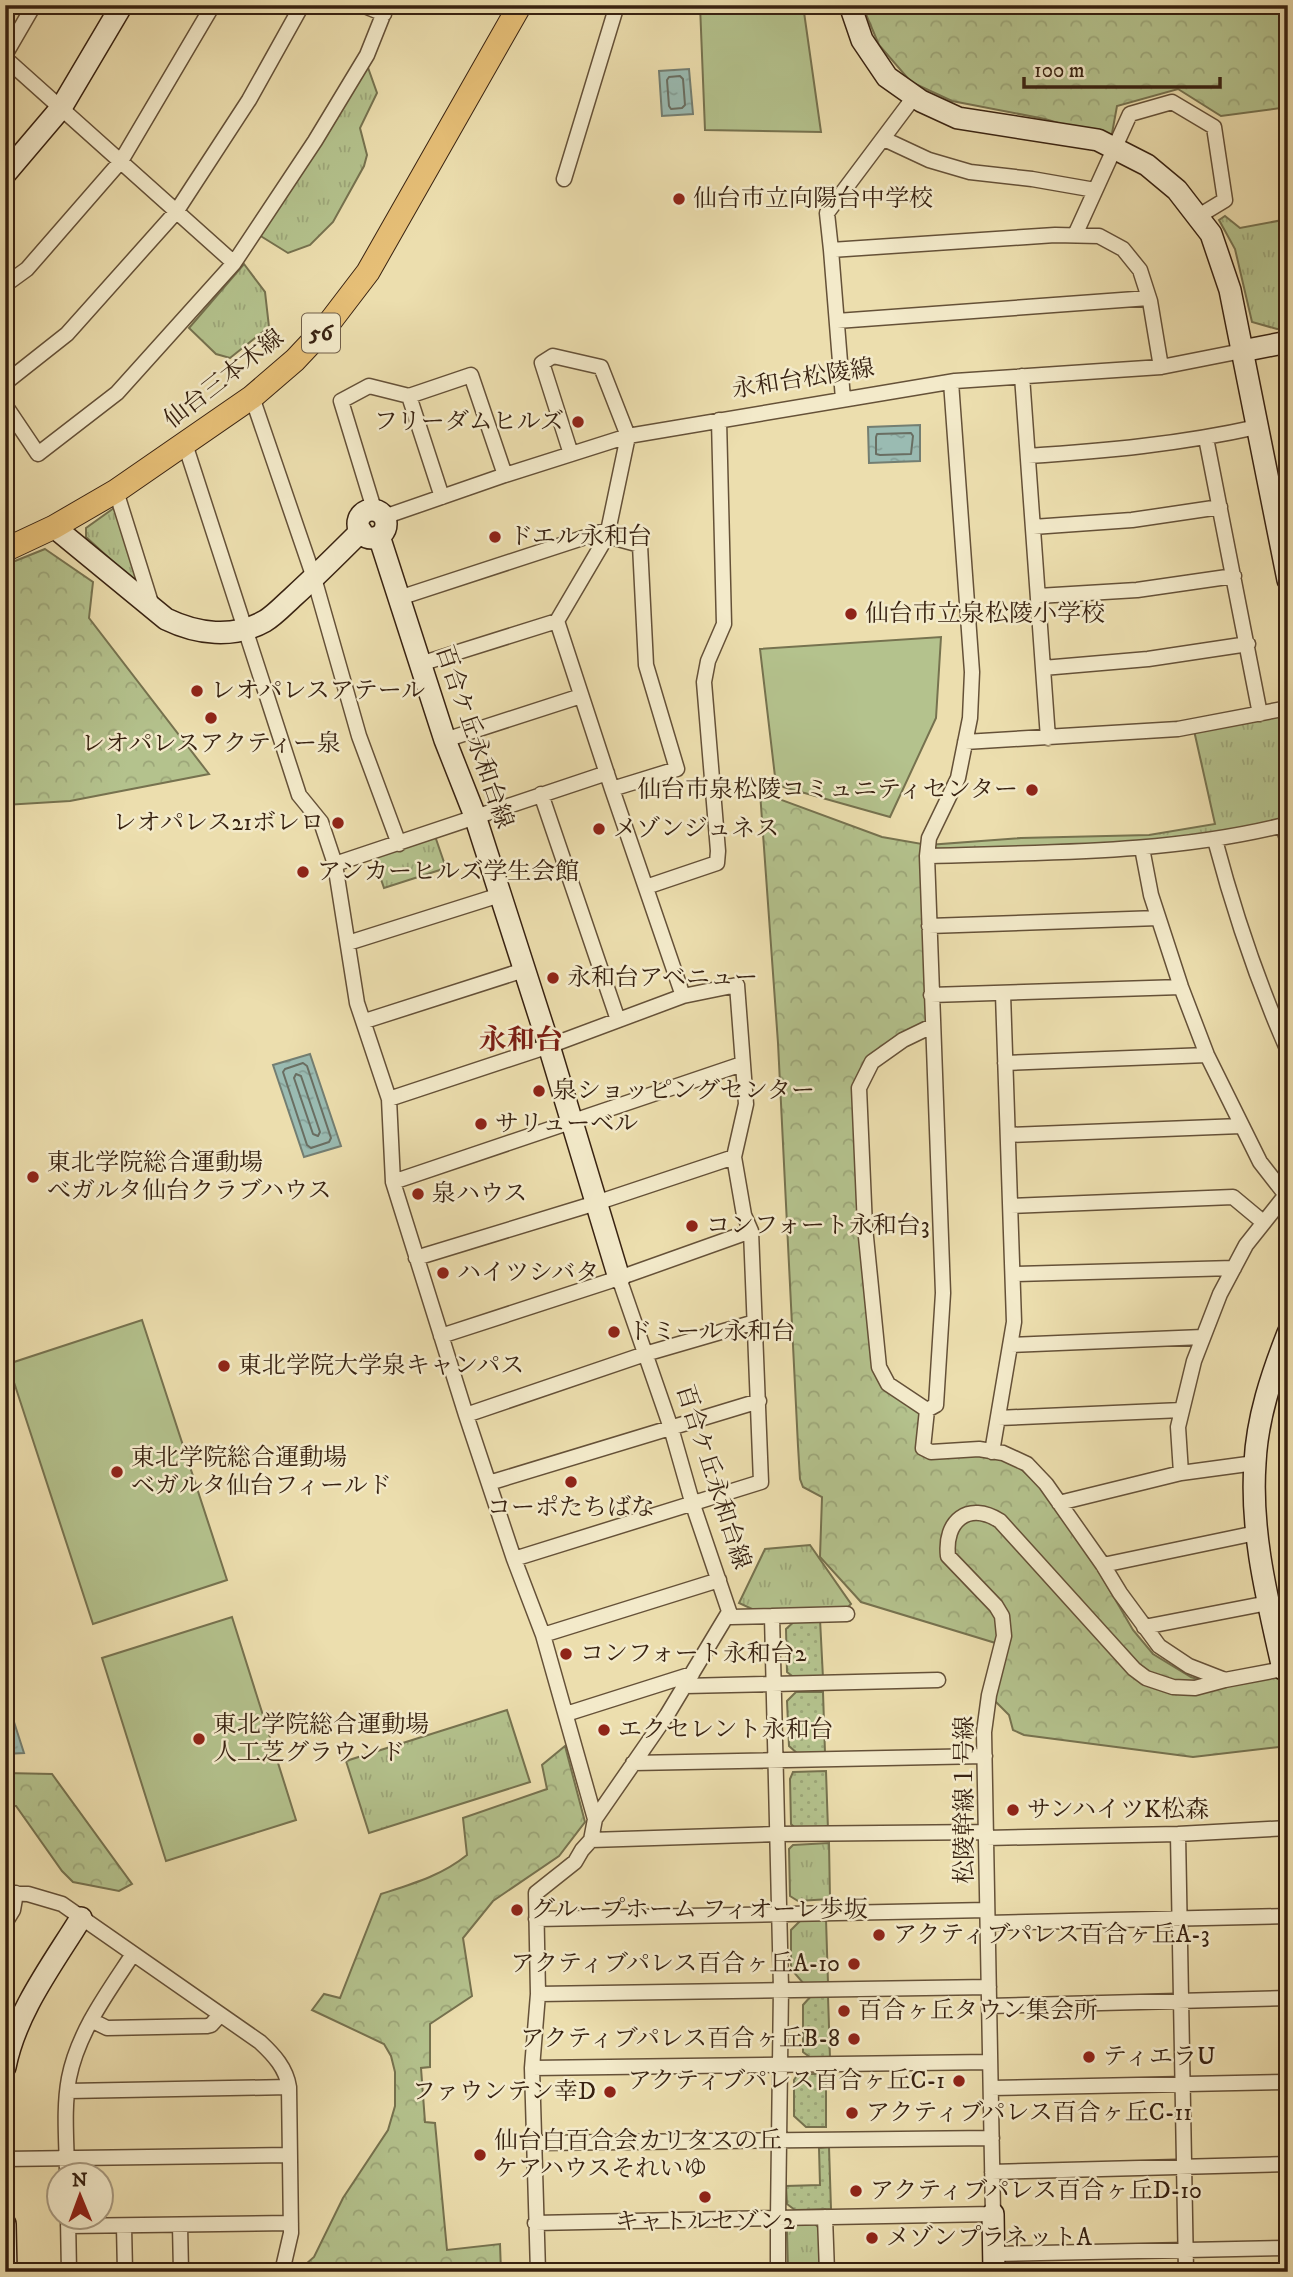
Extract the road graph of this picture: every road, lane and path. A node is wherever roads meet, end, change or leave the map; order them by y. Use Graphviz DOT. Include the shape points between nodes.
graph roads {
  1 [pos="34,5"];
  2 [pos="122,5"];
  3 [pos="213,5"];
  4 [pos="302,5"];
  5 [pos="362,5"];
  6 [pos="520,5"];
  7 [pos="617,5"];
  8 [pos="850,5"];
  9 [pos="385,10"];
  10 [pos="5,57"];
  11 [pos="914,97"];
  12 [pos="61,108"];
  13 [pos="884,139"];
  14 [pos="1114,148"];
  15 [pos="121,161"];
  16 [pos="5,174"];
  17 [pos="564,179"];
  18 [pos="1095,190"];
  19 [pos="176,212"];
  20 [pos="1197,217"];
  21 [pos="1075,235"];
  22 [pos="831,250"];
  23 [pos="234,263"];
  24 [pos="5,285"];
  25 [pos="1149,298"];
  26 [pos="837,321"];
  27 [pos="1288,342"];
  28 [pos="1242,351"];
  29 [pos="1161,367"];
  30 [pos="1022,376"];
  31 [pos="951,382"];
  32 [pos="5,383"];
  33 [pos="409,396"];
  34 [pos="252,397"];
  35 [pos="843,400"];
  36 [pos="5,405"];
  37 [pos="719,420"];
  38 [pos="1257,427"];
  39 [pos="628,436"];
  40 [pos="1206,438"];
  41 [pos="185,444"];
  42 [pos="571,454"];
  43 [pos="1028,456"];
  44 [pos="505,475"];
  45 [pos="116,491"];
  46 [pos="442,496"];
  47 [pos="1220,507"];
  48 [pos="374,523"];
  49 [pos="54,527"];
  50 [pos="1033,527"];
  51 [pos="607,533"];
  52 [pos="5,550"];
  53 [pos="1234,576"];
  54 [pos="314,578"];
  55 [pos="1288,580"];
  56 [pos="1038,596"];
  57 [pos="399,598"];
  58 [pos="153,609"];
  59 [pos="557,621"];
  60 [pos="246,628"];
  61 [pos="1248,644"];
  62 [pos="420,664"];
  63 [pos="1043,668"];
  64 [pos="582,696"];
  65 [pos="1288,708"];
  66 [pos="1260,714"];
  67 [pos="1048,738"];
  68 [pos="445,740"];
  69 [pos="965,742"];
  70 [pos="607,773"];
  71 [pos="612,789"];
  72 [pos="541,794"];
  73 [pos="475,816"];
  74 [pos="1285,825"];
  75 [pos="1215,840"];
  76 [pos="1288,843"];
  77 [pos="399,844"];
  78 [pos="1142,848"];
  79 [pos="927,856"];
  80 [pos="335,864"];
  81 [pos="646,887"];
  82 [pos="500,895"];
  83 [pos="1158,918"];
  84 [pos="929,926"];
  85 [pos="348,943"];
  86 [pos="524,970"];
  87 [pos="1181,987"];
  88 [pos="1003,994"];
  89 [pos="932,995"];
  90 [pos="684,996"];
  91 [pos="618,1020"];
  92 [pos="365,1021"];
  93 [pos="932,1026"];
  94 [pos="549,1046"];
  95 [pos="1288,1051"];
  96 [pos="1207,1055"];
  97 [pos="1005,1063"];
  98 [pos="742,1064"];
  99 [pos="389,1100"];
  100 [pos="572,1122"];
  101 [pos="1241,1126"];
  102 [pos="1008,1135"];
  103 [pos="734,1157"];
  104 [pos="393,1182"];
  105 [pos="1287,1193"];
  106 [pos="596,1203"];
  107 [pos="1011,1206"];
  108 [pos="1264,1222"];
  109 [pos="751,1231"];
  110 [pos="416,1258"];
  111 [pos="1234,1268"];
  112 [pos="1013,1274"];
  113 [pos="619,1278"];
  114 [pos="755,1322"];
  115 [pos="1288,1333"];
  116 [pos="441,1336"];
  117 [pos="1203,1337"];
  118 [pos="1011,1345"];
  119 [pos="645,1354"];
  120 [pos="759,1401"];
  121 [pos="927,1410"];
  122 [pos="1182,1410"];
  123 [pos="466,1415"];
  124 [pos="998,1418"];
  125 [pos="671,1428"];
  126 [pos="992,1452"];
  127 [pos="1255,1463"];
  128 [pos="1181,1473"];
  129 [pos="489,1483"];
  130 [pos="1059,1503"];
  131 [pos="693,1504"];
  132 [pos="1256,1533"];
  133 [pos="514,1559"];
  134 [pos="1103,1565"];
  135 [pos="719,1580"];
  136 [pos="1268,1603"];
  137 [pos="729,1612"];
  138 [pos="847,1614"];
  139 [pos="772,1616"];
  140 [pos="1144,1628"];
  141 [pos="543,1635"];
  142 [pos="1285,1669"];
  143 [pos="689,1680"];
  144 [pos="938,1680"];
  145 [pos="1225,1680"];
  146 [pos="774,1684"];
  147 [pos="566,1714"];
  148 [pos="985,1756"];
  149 [pos="776,1761"];
  150 [pos="634,1763"];
  151 [pos="595,1819"];
  152 [pos="1288,1828"];
  153 [pos="777,1834"];
  154 [pos="1178,1834"];
  155 [pos="986,1835"];
  156 [pos="591,1840"];
  157 [pos="11,1893"];
  158 [pos="780,1913"];
  159 [pos="988,1916"];
  160 [pos="1288,1916"];
  161 [pos="81,1918"];
  162 [pos="1179,1918"];
  163 [pos="536,1919"];
  164 [pos="5,1923"];
  165 [pos="132,1954"];
  166 [pos="989,1987"];
  167 [pos="781,1988"];
  168 [pos="538,1994"];
  169 [pos="1288,1998"];
  170 [pos="1181,2001"];
  171 [pos="989,2006"];
  172 [pos="220,2015"];
  173 [pos="92,2020"];
  174 [pos="990,2062"];
  175 [pos="780,2065"];
  176 [pos="5,2067"];
  177 [pos="533,2068"];
  178 [pos="1288,2082"];
  179 [pos="1182,2084"];
  180 [pos="289,2088"];
  181 [pos="991,2088"];
  182 [pos="68,2091"];
  183 [pos="992,2138"];
  184 [pos="780,2141"];
  185 [pos="534,2143"];
  186 [pos="290,2155"];
  187 [pos="67,2158"];
  188 [pos="5,2160"];
  189 [pos="67,2162"];
  190 [pos="1288,2164"];
  191 [pos="1184,2167"];
  192 [pos="992,2172"];
  193 [pos="993,2214"];
  194 [pos="825,2217"];
  195 [pos="778,2218"];
  196 [pos="535,2222"];
  197 [pos="291,2223"];
  198 [pos="5,2224"];
  199 [pos="116,2225"];
  200 [pos="180,2225"];
  201 [pos="124,2226"];
  202 [pos="68,2232"];
  203 [pos="1288,2248"];
  204 [pos="1186,2250"];
  205 [pos="994,2263"];
  206 [pos="6,2272"];
  207 [pos="69,2272"];
  208 [pos="125,2272"];
  209 [pos="181,2272"];
  210 [pos="282,2272"];
  211 [pos="538,2272"];
  212 [pos="778,2272"];
  213 [pos="827,2272"];
  214 [pos="1186,2272"];
  1 -- 10 [label="street"];
  2 -- 12 [label="street"];
  3 -- 15 [label="street"];
  4 -- 19 [label="street"];
  5 -- 9 [label="street"];
  6 -- 34 [label="main road, 仙台三本木線 / 56" via="368,272 326,327"];
  7 -- 17 [label="street"];
  8 -- 11 [label="street" via="862,40 887,77"];
  9 -- 23 [label="street" via="367,55"];
  10 -- 12 [label="street"];
  11 -- 13 [label="street"];
  11 -- 14 [label="street" via="958,118 1098,141"];
  12 -- 15 [label="street"];
  12 -- 16 [label="street"];
  13 -- 18 [label="street" via="970,172"];
  13 -- 22 [label="street" via="827,213"];
  14 -- 18 [label="street"];
  14 -- 20 [label="street" via="1147,165 1177,190"];
  14 -- 20 [label="street" via="1130,114 1172,102 1214,127 1226,200"];
  15 -- 19 [label="street"];
  15 -- 24 [label="street" via="27,269"];
  18 -- 21 [label="street"];
  19 -- 23 [label="street"];
  19 -- 32 [label="street" via="68,334"];
  20 -- 28 [label="street" via="1211,234"];
  21 -- 22 [label="street"];
  21 -- 25 [label="street" via="1100,236 1123,249 1140,270"];
  22 -- 26 [label="street"];
  23 -- 36 [label="street" via="117,393 38,454"];
  25 -- 26 [label="street"];
  25 -- 29 [label="street"];
  26 -- 35 [label="street"];
  27 -- 28 [label="street"];
  28 -- 29 [label="street, 永和台松陵線"];
  28 -- 38 [label="street"];
  29 -- 30 [label="street, 永和台松陵線"];
  30 -- 31 [label="street, 永和台松陵線"];
  30 -- 43 [label="street"];
  31 -- 35 [label="street, 永和台松陵線"];
  31 -- 69 [label="street" via="972,671"];
  33 -- 44 [label="street" via="471,375"];
  33 -- 46 [label="street"];
  33 -- 48 [label="street" via="369,386 341,401"];
  34 -- 41 [label="main road, 仙台三本木線 / 56"];
  34 -- 54 [label="street"];
  35 -- 37 [label="street, 永和台松陵線"];
  37 -- 39 [label="street, 永和台松陵線"];
  37 -- 81 [label="street" via="724,624 708,661 705,682 717,863"];
  38 -- 40 [label="street"];
  38 -- 55 [label="street"];
  39 -- 42 [label="street, 永和台松陵線"];
  39 -- 42 [label="street" via="601,367 553,356 542,363"];
  39 -- 51 [label="street"];
  40 -- 43 [label="street"];
  40 -- 47 [label="street"];
  41 -- 45 [label="main road, 仙台三本木線 / 56"];
  41 -- 60 [label="street"];
  42 -- 44 [label="street, 永和台松陵線"];
  43 -- 50 [label="street"];
  44 -- 46 [label="street, 永和台松陵線"];
  45 -- 49 [label="main road, 仙台三本木線 / 56"];
  45 -- 58 [label="street"];
  46 -- 48 [label="street, 永和台松陵線"];
  47 -- 50 [label="street" via="1132,520"];
  47 -- 53 [label="street"];
  48 -- 54 [label="street, 永和台松陵線"];
  48 -- 57 [label="street, 百合ケ丘永和台線"];
  49 -- 52 [label="main road, 仙台三本木線 / 56"];
  49 -- 58 [label="street, 永和台松陵線"];
  50 -- 56 [label="street"];
  51 -- 57 [label="street"];
  51 -- 59 [label="street"];
  51 -- 71 [label="street" via="640,545 646,665 677,769"];
  53 -- 56 [label="street" via="1137,590"];
  53 -- 61 [label="street"];
  54 -- 60 [label="street, 永和台松陵線" via="266,620"];
  54 -- 77 [label="street" via="359,736"];
  56 -- 63 [label="street"];
  57 -- 62 [label="street, 百合ケ丘永和台線"];
  58 -- 60 [label="street, 永和台松陵線" via="166,619 204,633"];
  59 -- 62 [label="street"];
  59 -- 64 [label="street"];
  60 -- 80 [label="street" via="299,795 321,822"];
  61 -- 63 [label="street"];
  61 -- 66 [label="street"];
  62 -- 68 [label="street, 百合ケ丘永和台線"];
  63 -- 67 [label="street"];
  64 -- 68 [label="street"];
  64 -- 70 [label="street"];
  65 -- 66 [label="street"];
  66 -- 67 [label="street" via="1178,729"];
  67 -- 69 [label="street"];
  68 -- 73 [label="street, 百合ケ丘永和台線"];
  69 -- 79 [label="street" via="958,778 929,838"];
  70 -- 71 [label="street"];
  70 -- 72 [label="street"];
  71 -- 81 [label="street"];
  72 -- 73 [label="street"];
  72 -- 91 [label="street"];
  73 -- 77 [label="street"];
  73 -- 82 [label="street, 百合ケ丘永和台線"];
  74 -- 75 [label="street"];
  74 -- 76 [label="street"];
  75 -- 78 [label="street"];
  75 -- 95 [label="street" via="1244,937"];
  77 -- 80 [label="street"];
  78 -- 79 [label="street"];
  78 -- 83 [label="street"];
  79 -- 84 [label="street"];
  80 -- 85 [label="street"];
  81 -- 90 [label="street"];
  82 -- 85 [label="street"];
  82 -- 86 [label="street, 百合ケ丘永和台線"];
  83 -- 84 [label="street"];
  83 -- 87 [label="street"];
  84 -- 89 [label="street"];
  85 -- 92 [label="street"];
  86 -- 92 [label="street"];
  86 -- 94 [label="street, 百合ケ丘永和台線"];
  87 -- 88 [label="street"];
  87 -- 96 [label="street"];
  88 -- 89 [label="street"];
  88 -- 97 [label="street"];
  89 -- 93 [label="street"];
  90 -- 91 [label="street"];
  90 -- 98 [label="street" via="737,985"];
  91 -- 94 [label="street"];
  92 -- 99 [label="street"];
  93 -- 121 [label="street" via="943,1293 936,1405"];
  93 -- 121 [label="street" via="872,1062 859,1088 865,1227 879,1367 888,1384"];
  94 -- 99 [label="street"];
  94 -- 100 [label="street, 百合ケ丘永和台線"];
  96 -- 97 [label="street"];
  96 -- 101 [label="street"];
  97 -- 102 [label="street"];
  98 -- 100 [label="street"];
  98 -- 103 [label="street" via="746,1104"];
  99 -- 104 [label="street"];
  100 -- 104 [label="street"];
  100 -- 106 [label="street, 百合ケ丘永和台線"];
  101 -- 102 [label="street"];
  101 -- 105 [label="street" via="1260,1162"];
  102 -- 107 [label="street"];
  103 -- 106 [label="street"];
  103 -- 109 [label="street"];
  104 -- 110 [label="street"];
  105 -- 108 [label="street"];
  106 -- 110 [label="street"];
  106 -- 113 [label="street, 百合ケ丘永和台線"];
  107 -- 108 [label="street" via="1233,1197"];
  107 -- 112 [label="street"];
  108 -- 111 [label="street"];
  109 -- 113 [label="street"];
  109 -- 114 [label="street"];
  110 -- 116 [label="street"];
  111 -- 112 [label="street"];
  111 -- 117 [label="street"];
  112 -- 118 [label="street"];
  113 -- 116 [label="street"];
  113 -- 119 [label="street, 百合ケ丘永和台線"];
  114 -- 119 [label="street"];
  114 -- 120 [label="street"];
  115 -- 127 [label="street" via="1263,1408"];
  116 -- 123 [label="street"];
  117 -- 118 [label="street"];
  117 -- 122 [label="street"];
  118 -- 124 [label="street"];
  119 -- 123 [label="street"];
  119 -- 125 [label="street, 百合ケ丘永和台線"];
  120 -- 125 [label="street"];
  120 -- 131 [label="street" via="761,1482"];
  121 -- 126 [label="street" via="923,1448 931,1452"];
  122 -- 124 [label="street"];
  122 -- 128 [label="street" via="1178,1427"];
  123 -- 129 [label="street"];
  124 -- 126 [label="street"];
  125 -- 129 [label="street"];
  125 -- 131 [label="street, 百合ケ丘永和台線"];
  126 -- 130 [label="street" via="1027,1464"];
  127 -- 128 [label="street"];
  127 -- 132 [label="street"];
  128 -- 130 [label="street"];
  129 -- 133 [label="street"];
  130 -- 134 [label="street"];
  131 -- 133 [label="street"];
  131 -- 135 [label="street, 百合ケ丘永和台線"];
  132 -- 134 [label="street"];
  132 -- 136 [label="street"];
  133 -- 141 [label="street"];
  134 -- 140 [label="street"];
  135 -- 137 [label="street, 百合ケ丘永和台線"];
  135 -- 141 [label="street"];
  136 -- 140 [label="street"];
  136 -- 142 [label="street"];
  137 -- 139 [label="street" via="731,1617"];
  137 -- 143 [label="street"];
  138 -- 139 [label="street"];
  139 -- 146 [label="street"];
  140 -- 145 [label="street" via="1159,1646"];
  141 -- 147 [label="street"];
  142 -- 145 [label="street, 松陵幹線１号線"];
  143 -- 146 [label="street"];
  143 -- 147 [label="street"];
  143 -- 150 [label="street"];
  144 -- 146 [label="street"];
  145 -- 148 [label="street, 松陵幹線１号線" via="1195,1688 1146,1678 1000,1521 991,1515 970,1514 951,1525 948,1556 996,1606 1004,1626 989,1695"];
  146 -- 149 [label="street"];
  147 -- 151 [label="street"];
  148 -- 149 [label="street"];
  148 -- 155 [label="street, 松陵幹線１号線"];
  149 -- 150 [label="street"];
  149 -- 153 [label="street"];
  150 -- 151 [label="street"];
  151 -- 156 [label="street"];
  152 -- 154 [label="street"];
  153 -- 155 [label="street"];
  153 -- 156 [label="street"];
  153 -- 158 [label="street"];
  154 -- 155 [label="street"];
  154 -- 162 [label="street"];
  155 -- 159 [label="street, 松陵幹線１号線"];
  156 -- 163 [label="street" via="575,1862 536,1893"];
  157 -- 161 [label="street" via="55,1901"];
  157 -- 164 [label="street" via="13,1910"];
  158 -- 159 [label="street"];
  158 -- 163 [label="street"];
  158 -- 167 [label="street"];
  159 -- 162 [label="street"];
  159 -- 166 [label="street, 松陵幹線１号線"];
  160 -- 162 [label="street"];
  161 -- 165 [label="street"];
  161 -- 176 [label="street" via="19,2021"];
  162 -- 170 [label="street"];
  163 -- 168 [label="street"];
  165 -- 172 [label="street"];
  165 -- 173 [label="street"];
  166 -- 167 [label="street"];
  166 -- 171 [label="street, 松陵幹線１号線"];
  167 -- 168 [label="street"];
  167 -- 175 [label="street"];
  168 -- 177 [label="street"];
  169 -- 170 [label="street"];
  170 -- 171 [label="street"];
  170 -- 179 [label="street"];
  171 -- 174 [label="street, 松陵幹線１号線"];
  172 -- 173 [label="street" via="207,2026 107,2028"];
  172 -- 180 [label="street" via="275,2057"];
  173 -- 182 [label="street" via="77,2053"];
  174 -- 175 [label="street"];
  174 -- 181 [label="street, 松陵幹線１号線"];
  175 -- 177 [label="street"];
  175 -- 184 [label="street"];
  177 -- 185 [label="street"];
  178 -- 179 [label="street"];
  179 -- 181 [label="street"];
  179 -- 191 [label="street"];
  180 -- 182 [label="street"];
  180 -- 186 [label="street"];
  181 -- 183 [label="street, 松陵幹線１号線"];
  182 -- 187 [label="street"];
  183 -- 184 [label="street"];
  183 -- 192 [label="street, 松陵幹線１号線"];
  184 -- 185 [label="street"];
  184 -- 195 [label="street"];
  185 -- 196 [label="street"];
  186 -- 187 [label="street"];
  186 -- 197 [label="street"];
  187 -- 188 [label="street"];
  187 -- 189 [label="street"];
  190 -- 191 [label="street"];
  191 -- 192 [label="street"];
  191 -- 204 [label="street"];
  192 -- 193 [label="street, 松陵幹線１号線"];
  193 -- 194 [label="street"];
  193 -- 205 [label="street"];
  194 -- 195 [label="street"];
  194 -- 213 [label="street"];
  195 -- 196 [label="street"];
  195 -- 212 [label="street"];
  196 -- 211 [label="street"];
  197 -- 200 [label="street"];
  197 -- 210 [label="street"];
  198 -- 206 [label="street"];
  199 -- 201 [label="street"];
  200 -- 201 [label="street"];
  200 -- 209 [label="street"];
  201 -- 208 [label="street"];
  202 -- 207 [label="street"];
  203 -- 204 [label="street"];
  204 -- 205 [label="street"];
  204 -- 214 [label="street"];
}
